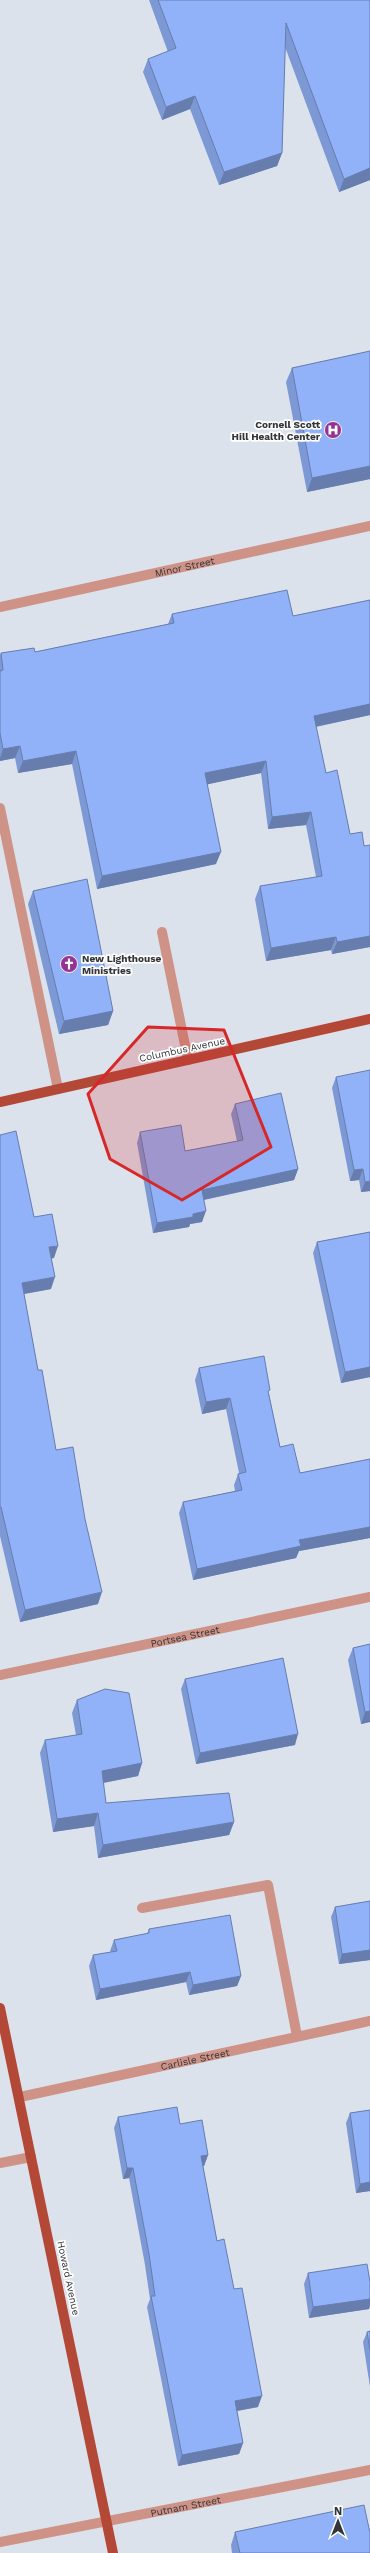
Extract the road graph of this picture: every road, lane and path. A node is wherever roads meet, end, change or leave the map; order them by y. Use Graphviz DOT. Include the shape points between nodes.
graph roads {
  1 [pos="370,526"];
  2 [pos="0,607"];
  3 [pos="0,808"];
  4 [pos="162,932"];
  5 [pos="370,1019"];
  6 [pos="188,1060"];
  7 [pos="58,1089"];
  8 [pos="0,1102"];
  9 [pos="370,1596"];
  10 [pos="0,1674"];
  11 [pos="142,1908"];
  12 [pos="0,2008"];
  13 [pos="370,2020"];
  14 [pos="297,2036"];
  15 [pos="20,2097"];
  16 [pos="32,2157"];
  17 [pos="0,2163"];
  18 [pos="370,2470"];
  19 [pos="106,2521"];
  20 [pos="0,2542"];
  21 [pos="113,2553"];
  1 -- 2 [label="street, Minor Street"];
  3 -- 7 [label="street"];
  4 -- 6 [label="street"];
  5 -- 6 [label="main road, Columbus Avenue"];
  6 -- 7 [label="main road, Columbus Avenue"];
  7 -- 8 [label="main road, Columbus Avenue"];
  9 -- 10 [label="street, Portsea Street"];
  11 -- 14 [label="street" via="268,1885"];
  12 -- 15 [label="main road, Howard Avenue"];
  13 -- 14 [label="street, Carlisle Street"];
  14 -- 15 [label="street, Carlisle Street"];
  15 -- 16 [label="main road, Howard Avenue"];
  16 -- 17 [label="street"];
  16 -- 19 [label="main road, Howard Avenue"];
  18 -- 19 [label="street, Putnam Street"];
  19 -- 20 [label="street, Putnam Street"];
  19 -- 21 [label="main road, Howard Avenue"];
}
